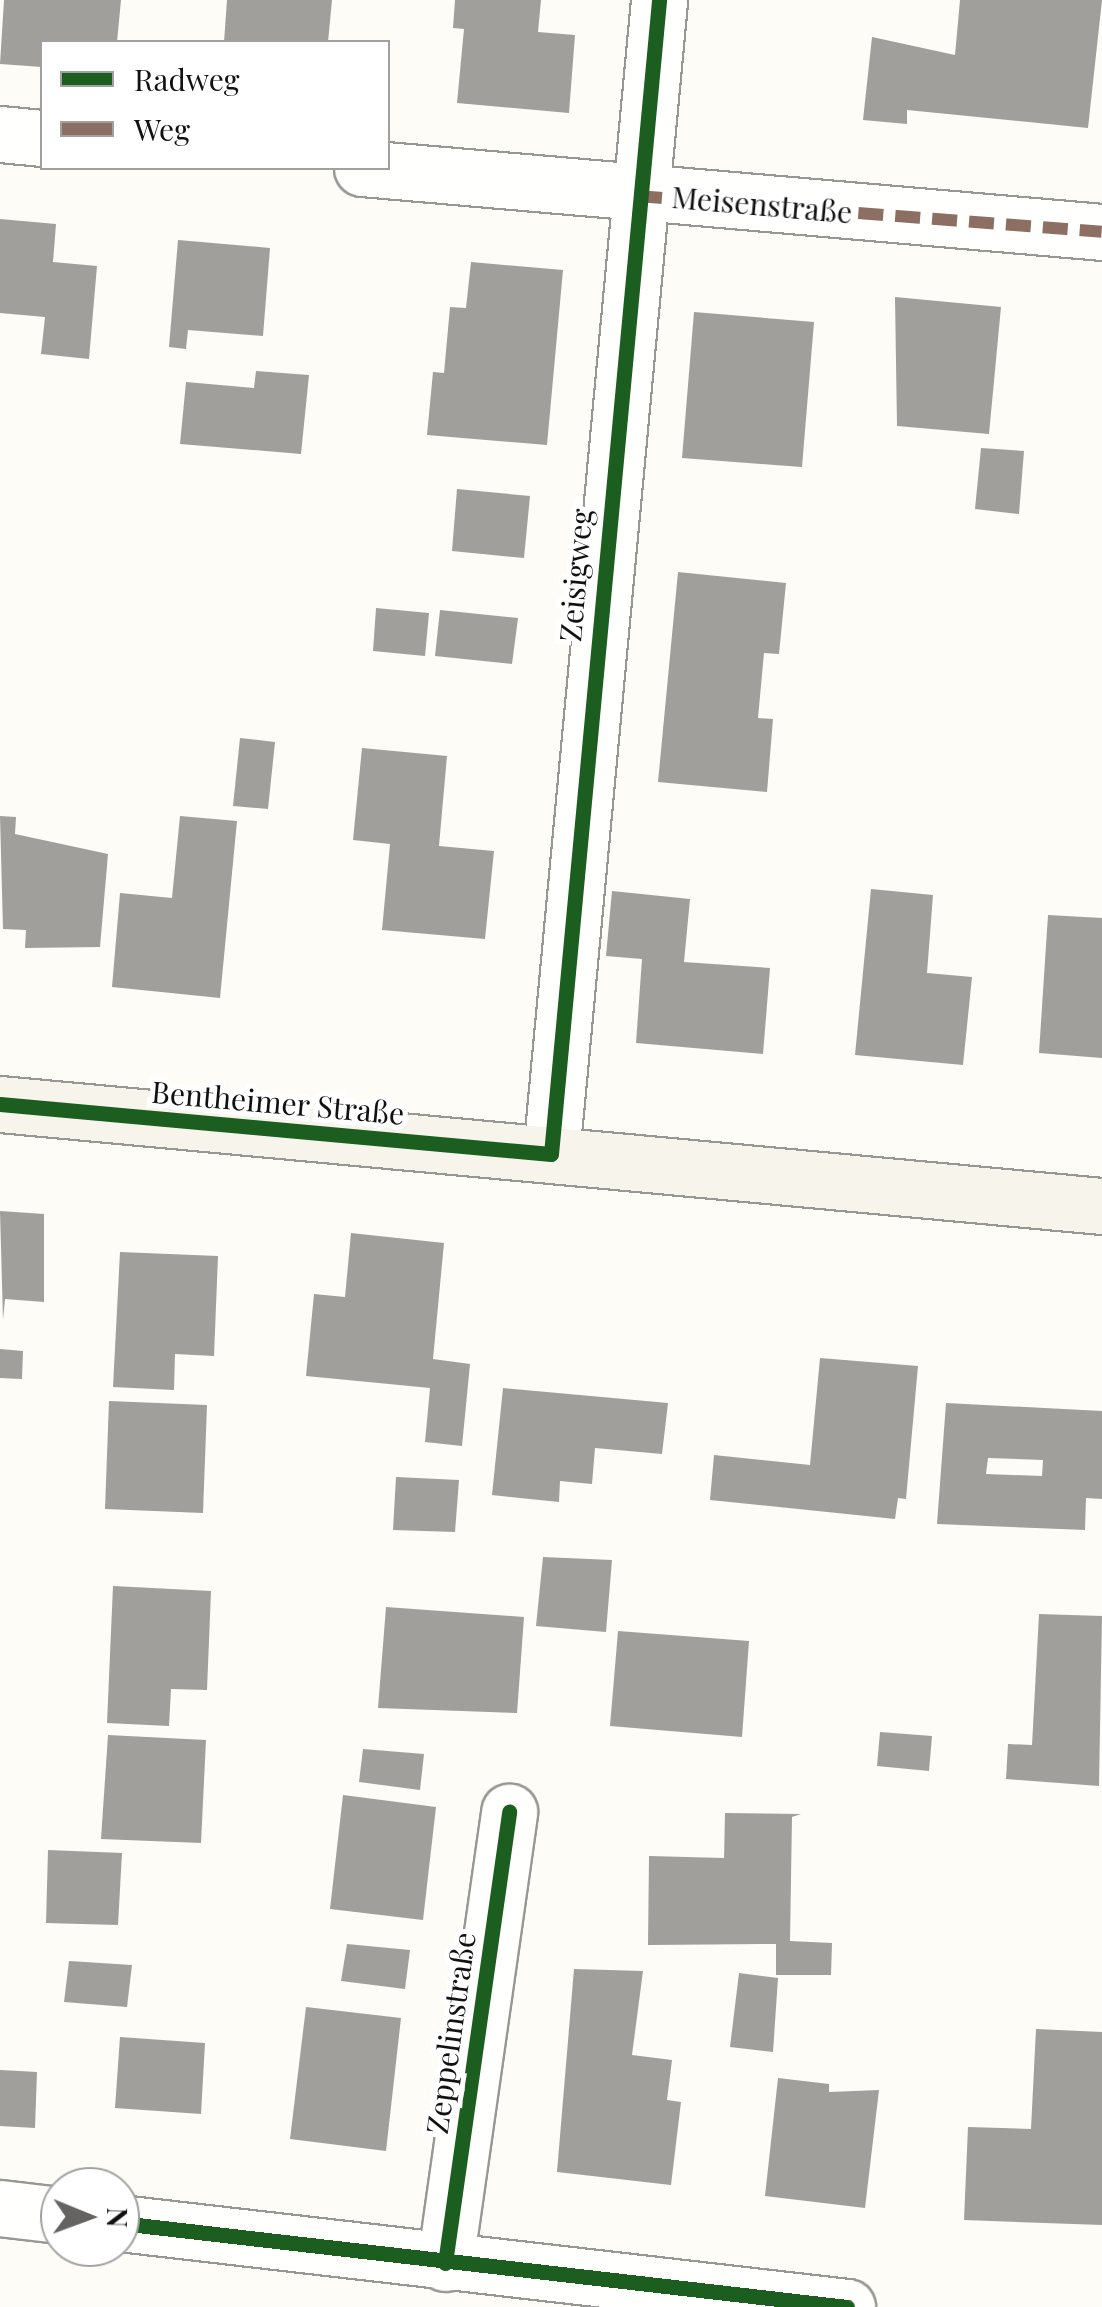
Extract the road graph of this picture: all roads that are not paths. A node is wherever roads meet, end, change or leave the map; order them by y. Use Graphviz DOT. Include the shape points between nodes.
graph roads {
  1 [pos="658,0"];
  2 [pos="0,134"];
  3 [pos="40,138"];
  4 [pos="384,170"];
  5 [pos="637,193"];
  6 [pos="1102,232"];
  7 [pos="0,1104"];
  8 [pos="551,1154"];
  9 [pos="1102,1206"];
  10 [pos="510,1812"];
  11 [pos="0,2208"];
  12 [pos="40,2213"];
  13 [pos="140,2225"];
  14 [pos="445,2263"];
  15 [pos="847,2307"];
  1 -- 5 [label="street, Zeisigweg"];
  2 -- 3 [label="street"];
  4 -- 5 [label="street, Meisenstraße"];
  5 -- 6 [label="street, Meisenstraße"];
  5 -- 8 [label="street, Zeisigweg"];
  7 -- 8 [label="main road, Bentheimer Straße"];
  8 -- 9 [label="main road, Bentheimer Straße"];
  10 -- 14 [label="street, Zeppelinstraße"];
  11 -- 12 [label="street"];
  13 -- 14 [label="street"];
  14 -- 15 [label="street"];
}
